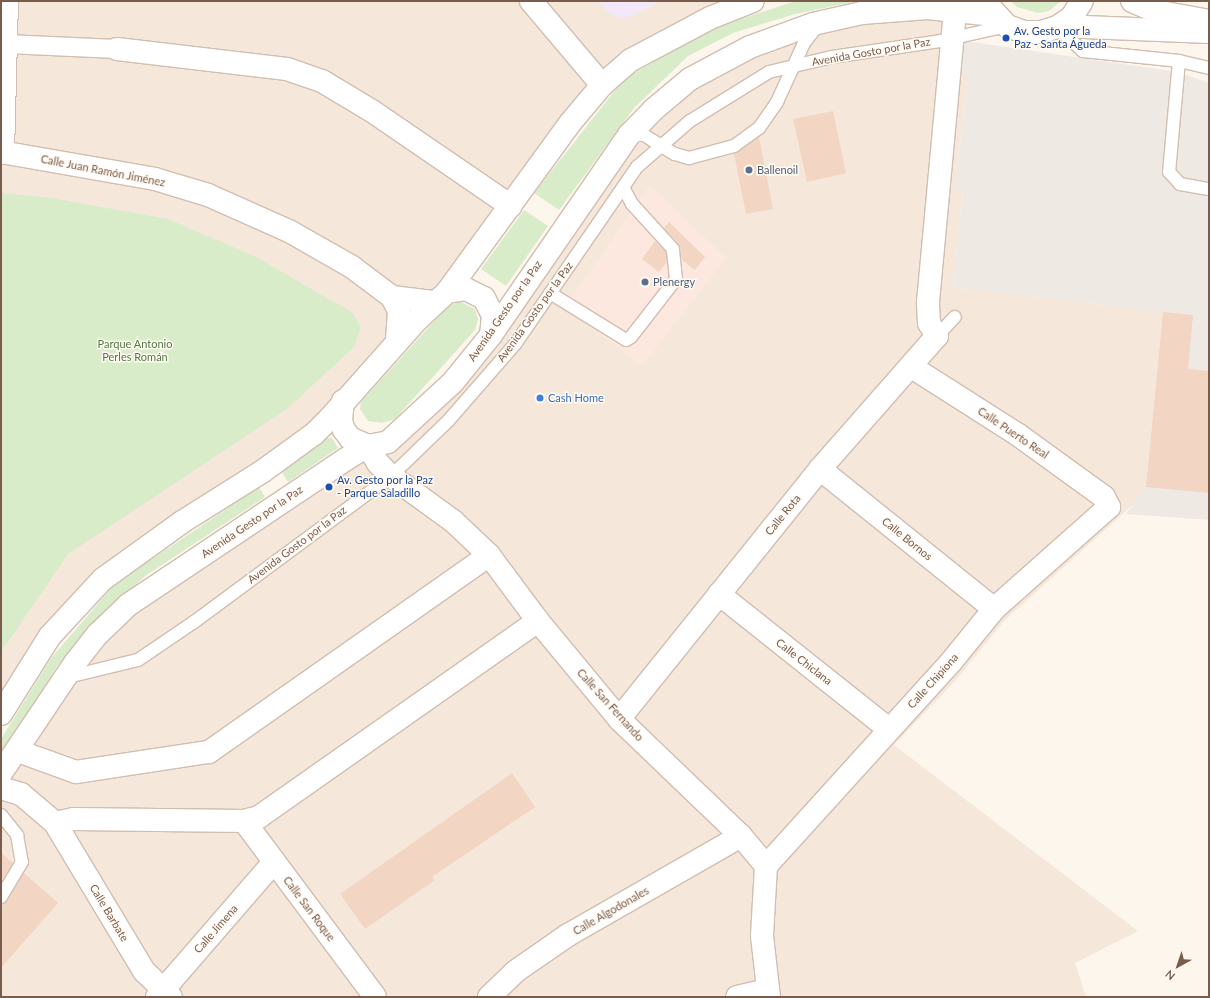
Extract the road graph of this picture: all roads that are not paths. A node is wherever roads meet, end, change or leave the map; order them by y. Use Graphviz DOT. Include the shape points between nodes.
graph roads {
  1 [pos="7,1"];
  2 [pos="531,1"];
  3 [pos="753,1"];
  4 [pos="1082,1"];
  5 [pos="1132,1"];
  6 [pos="955,9"];
  7 [pos="995,14"];
  8 [pos="1209,20"];
  9 [pos="820,22"];
  10 [pos="1059,26"];
  11 [pos="1209,32"];
  12 [pos="950,38"];
  13 [pos="6,44"];
  14 [pos="117,49"];
  15 [pos="1178,61"];
  16 [pos="792,67"];
  17 [pos="1209,68"];
  18 [pos="602,85"];
  19 [pos="629,135"];
  20 [pos="663,145"];
  21 [pos="2,152"];
  22 [pos="624,187"];
  23 [pos="1209,189"];
  24 [pos="511,206"];
  25 [pos="550,293"];
  26 [pos="392,297"];
  27 [pos="440,297"];
  28 [pos="954,317"];
  29 [pos="490,335"];
  30 [pos="937,336"];
  31 [pos="397,341"];
  32 [pos="912,367"];
  33 [pos="343,401"];
  34 [pos="368,446"];
  35 [pos="820,469"];
  36 [pos="391,476"];
  37 [pos="1108,507"];
  38 [pos="489,554"];
  39 [pos="719,594"];
  40 [pos="994,609"];
  41 [pos="538,621"];
  42 [pos="65,678"];
  43 [pos="7,691"];
  44 [pos="1,714"];
  45 [pos="619,719"];
  46 [pos="889,729"];
  47 [pos="18,751"];
  48 [pos="1,773"];
  49 [pos="1,788"];
  50 [pos="1,815"];
  51 [pos="244,821"];
  52 [pos="56,823"];
  53 [pos="741,836"];
  54 [pos="274,862"];
  55 [pos="766,866"];
  56 [pos="1,897"];
  57 [pos="768,994"];
  58 [pos="163,995"];
  59 [pos="374,997"];
  60 [pos="489,997"];
  61 [pos="736,997"];
  1 -- 13 [label="street"];
  2 -- 18 [label="street"];
  3 -- 18 [label="street" via="710,18 631,60"];
  4 -- 10 [label="street" via="1071,18"];
  5 -- 8 [label="street" via="1155,11"];
  6 -- 7 [label="street"];
  6 -- 9 [label="street, Avenida Gesto por la Paz" via="928,8 862,13"];
  6 -- 12 [label="street"];
  7 -- 10 [label="street" via="1024,32 1041,32"];
  7 -- 12 [label="lane, Avenida Gosto por la Paz"];
  9 -- 16 [label="lane"];
  9 -- 19 [label="street, Avenida Gesto por la Paz" via="750,47 718,62 678,89"];
  10 -- 11 [label="street"];
  10 -- 15 [label="lane" via="1083,51"];
  12 -- 16 [label="lane, Avenida Gosto por la Paz" via="832,57"];
  12 -- 30 [label="street" via="928,302 930,323"];
  13 -- 14 [label="street"];
  13 -- 21 [label="street"];
  14 -- 24 [label="street" via="287,69 322,81 372,111"];
  15 -- 17 [label="lane"];
  15 -- 23 [label="lane" via="1170,172 1183,186"];
  16 -- 20 [label="lane, Avenida Gosto por la Paz" via="769,72 690,121"];
  16 -- 20 [label="lane" via="777,102 760,128 734,146 689,158"];
  18 -- 24 [label="street" via="571,122"];
  19 -- 20 [label="lane" via="644,135"];
  19 -- 29 [label="street, Avenida Gesto por la Paz"];
  20 -- 22 [label="lane, Avenida Gosto por la Paz" via="637,167"];
  21 -- 26 [label="street, Calle Juan Ramón Jiménez" via="155,179 208,196 289,231 352,267"];
  22 -- 25 [label="lane, Avenida Gosto por la Paz"];
  22 -- 25 [label="lane" via="632,204 673,249 676,279 626,340"];
  24 -- 27 [label="street"];
  25 -- 36 [label="lane, Avenida Gosto por la Paz" via="516,343 483,382 444,426"];
  26 -- 27 [label="street"];
  26 -- 31 [label="street" via="399,311"];
  27 -- 29 [label="street" via="466,289 484,298 494,316"];
  27 -- 31 [label="street"];
  28 -- 30 [label="lane, Calle Rota"];
  29 -- 34 [label="street, Avenida Gesto por la Paz" via="453,382 410,425 388,442"];
  30 -- 32 [label="street, Calle Rota"];
  31 -- 33 [label="street"];
  32 -- 35 [label="street, Calle Rota"];
  32 -- 37 [label="street, Calle Puerto Real" via="1017,434 1104,497"];
  33 -- 34 [label="street" via="341,421 344,430 350,438"];
  33 -- 43 [label="street" via="314,434 263,471 182,522 103,579 50,636"];
  34 -- 36 [label="street, Calle San Fernando" via="378,463"];
  34 -- 42 [label="street, Avenida Gesto por la Paz" via="128,605 98,634"];
  35 -- 39 [label="street, Calle Rota"];
  35 -- 40 [label="street, Calle Bornos"];
  36 -- 38 [label="street, Calle San Fernando" via="453,522"];
  36 -- 42 [label="lane, Avenida Gosto por la Paz" via="194,622 138,660 117,667 80,672"];
  37 -- 40 [label="street, Calle Chipiona"];
  38 -- 41 [label="street, Calle San Fernando"];
  38 -- 47 [label="street" via="209,752 76,772"];
  39 -- 45 [label="street, Calle Rota"];
  39 -- 46 [label="street, Calle Chiclana"];
  40 -- 46 [label="street, Calle Chipiona" via="952,662"];
  41 -- 45 [label="street, Calle San Fernando"];
  41 -- 51 [label="street" via="258,817"];
  42 -- 47 [label="street, Avenida Gesto por la Paz"];
  43 -- 44 [label="street"];
  45 -- 53 [label="street, Calle San Fernando"];
  46 -- 55 [label="street, Calle Chipiona"];
  47 -- 48 [label="street, Avenida Gesto por la Paz"];
  49 -- 52 [label="street, Calle Barbate" via="21,794"];
  50 -- 56 [label="lane" via="17,835 22,862"];
  51 -- 52 [label="street" via="74,819"];
  51 -- 54 [label="street, Calle San Roque"];
  52 -- 58 [label="street, Calle Barbate" via="144,971"];
  53 -- 55 [label="street, Calle San Fernando"];
  53 -- 60 [label="street, Calle Algodonales" via="568,935 516,971"];
  54 -- 58 [label="street, Calle Jimena"];
  54 -- 59 [label="street, Calle San Roque"];
  55 -- 57 [label="street" via="762,936"];
  57 -- 61 [label="street"];
}
